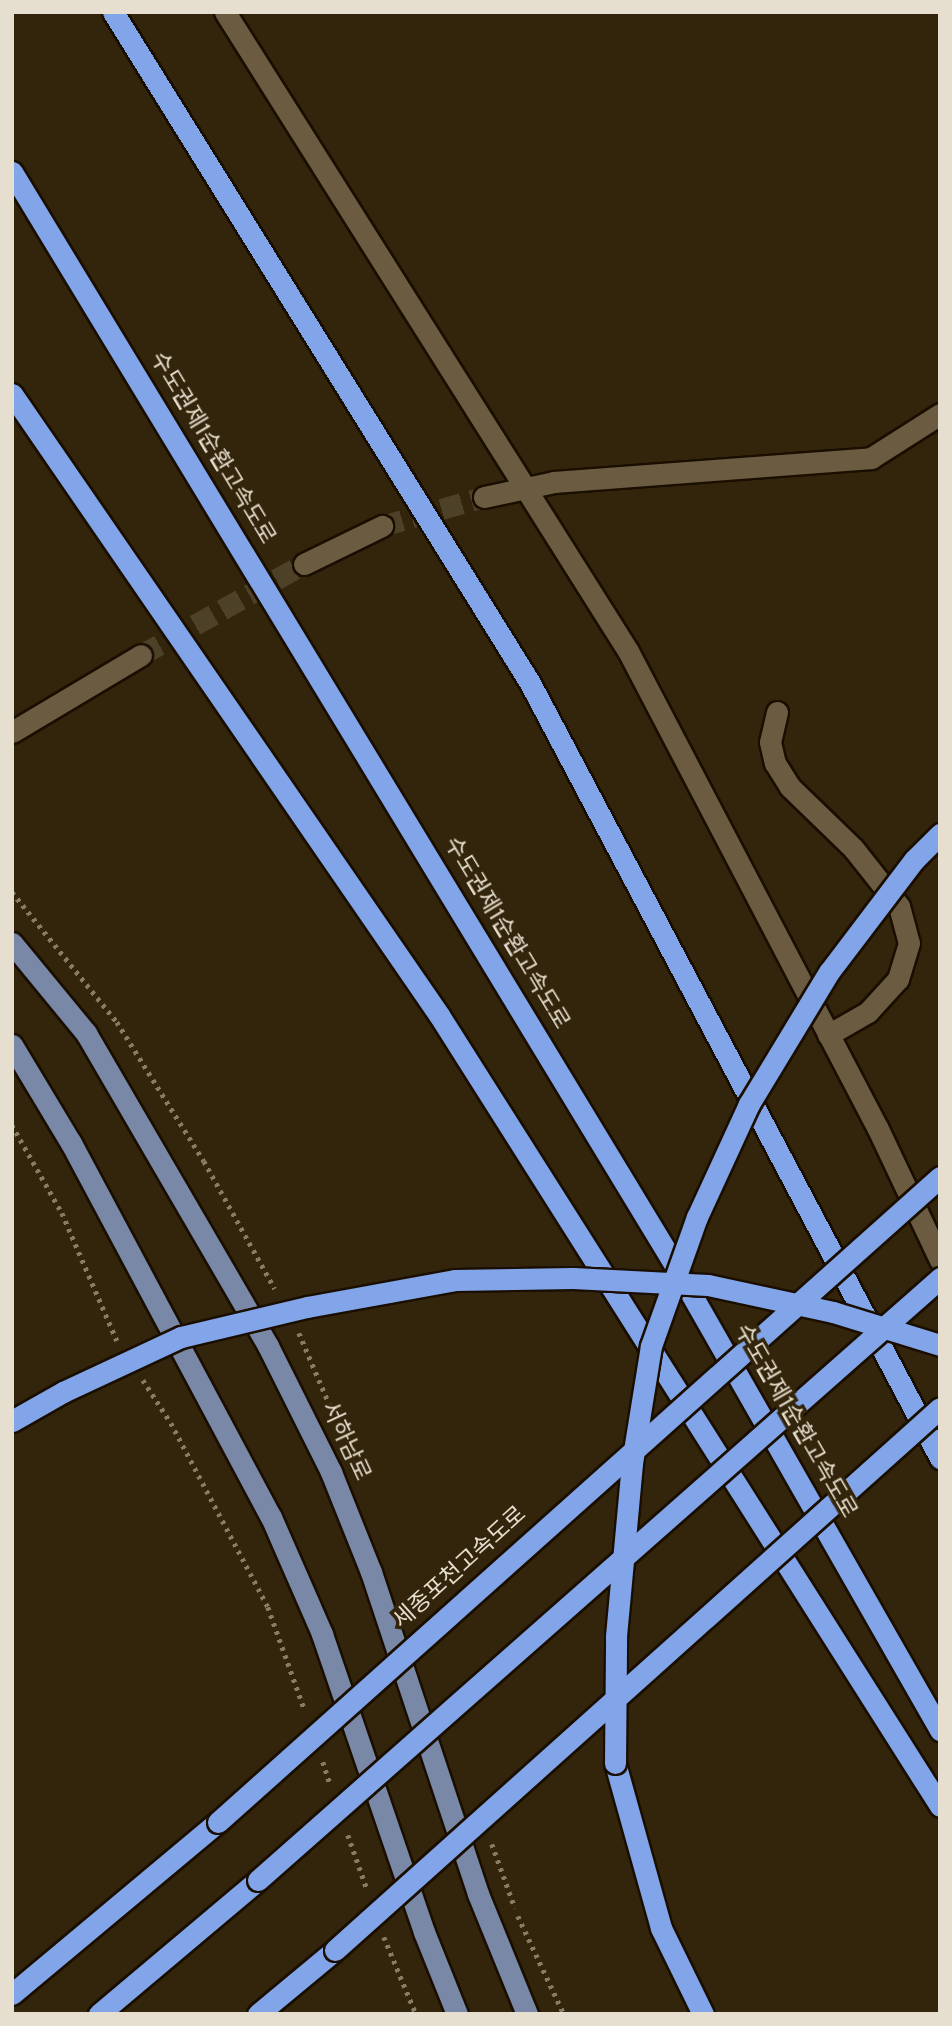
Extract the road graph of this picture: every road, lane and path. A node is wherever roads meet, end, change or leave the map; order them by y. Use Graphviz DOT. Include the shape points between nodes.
graph roads {
  1 [pos="114,12"];
  2 [pos="225,12"];
  3 [pos="12,172"];
  4 [pos="12,394"];
  5 [pos="940,414"];
  6 [pos="526,488"];
  7 [pos="484,497"];
  8 [pos="382,526"];
  9 [pos="303,564"];
  10 [pos="141,655"];
  11 [pos="776,712"];
  12 [pos="12,732"];
  13 [pos="940,834"];
  14 [pos="12,943"];
  15 [pos="828,1035"];
  16 [pos="12,1045"];
  17 [pos="12,1125"];
  18 [pos="940,1177"];
  19 [pos="940,1260"];
  20 [pos="940,1278"];
  21 [pos="940,1345"];
  22 [pos="121,1348"];
  23 [pos="135,1369"];
  24 [pos="940,1408"];
  25 [pos="12,1421"];
  26 [pos="940,1458"];
  27 [pos="309,1725"];
  28 [pos="940,1730"];
  29 [pos="318,1751"];
  30 [pos="332,1790"];
  31 [pos="940,1806"];
  32 [pos="346,1829"];
  33 [pos="369,1895"];
  34 [pos="383,1934"];
  35 [pos="12,1994"];
  36 [pos="99,2014"];
  37 [pos="258,2014"];
  38 [pos="416,2014"];
  39 [pos="457,2014"];
  40 [pos="527,2014"];
  41 [pos="703,2014"];
  1 -- 26 [label="highway" via="530,683"];
  2 -- 6 [label="lane"];
  3 -- 28 [label="highway, 수도권제1순환고속도로" via="670,1257"];
  4 -- 31 [label="highway" via="439,1015"];
  5 -- 6 [label="lane" via="871,458"];
  6 -- 7 [label="lane"];
  6 -- 15 [label="lane" via="628,651"];
  8 -- 9 [label="lane"];
  10 -- 12 [label="lane"];
  11 -- 15 [label="lane" via="770,742 775,763 790,787 853,848 899,906 909,943 898,979 868,1012"];
  13 -- 41 [label="highway, bridge" via="914,860 829,972 750,1104 697,1217 651,1346 632,1463 616,1636 615,1763 661,1928"];
  14 -- 40 [label="main road, 서하남로" via="86,1032 268,1346 331,1472 371,1572 478,1894"];
  15 -- 19 [label="lane"];
  16 -- 39 [label="main road" via="71,1143 271,1517 321,1634"];
  17 -- 22 [label="path" via="62,1213 107,1326"];
  18 -- 35 [label="highway, 세종포천고속도로, bridge" via="218,1822"];
  20 -- 36 [label="highway, bridge" via="258,1880"];
  21 -- 25 [label="highway, bridge" via="833,1312 708,1285 573,1278 455,1280 307,1307 181,1337"];
  23 -- 27 [label="path" via="171,1423 268,1607"];
  24 -- 37 [label="highway, bridge"];
  29 -- 30 [label="path"];
  32 -- 33 [label="path"];
  34 -- 38 [label="path"];
}
